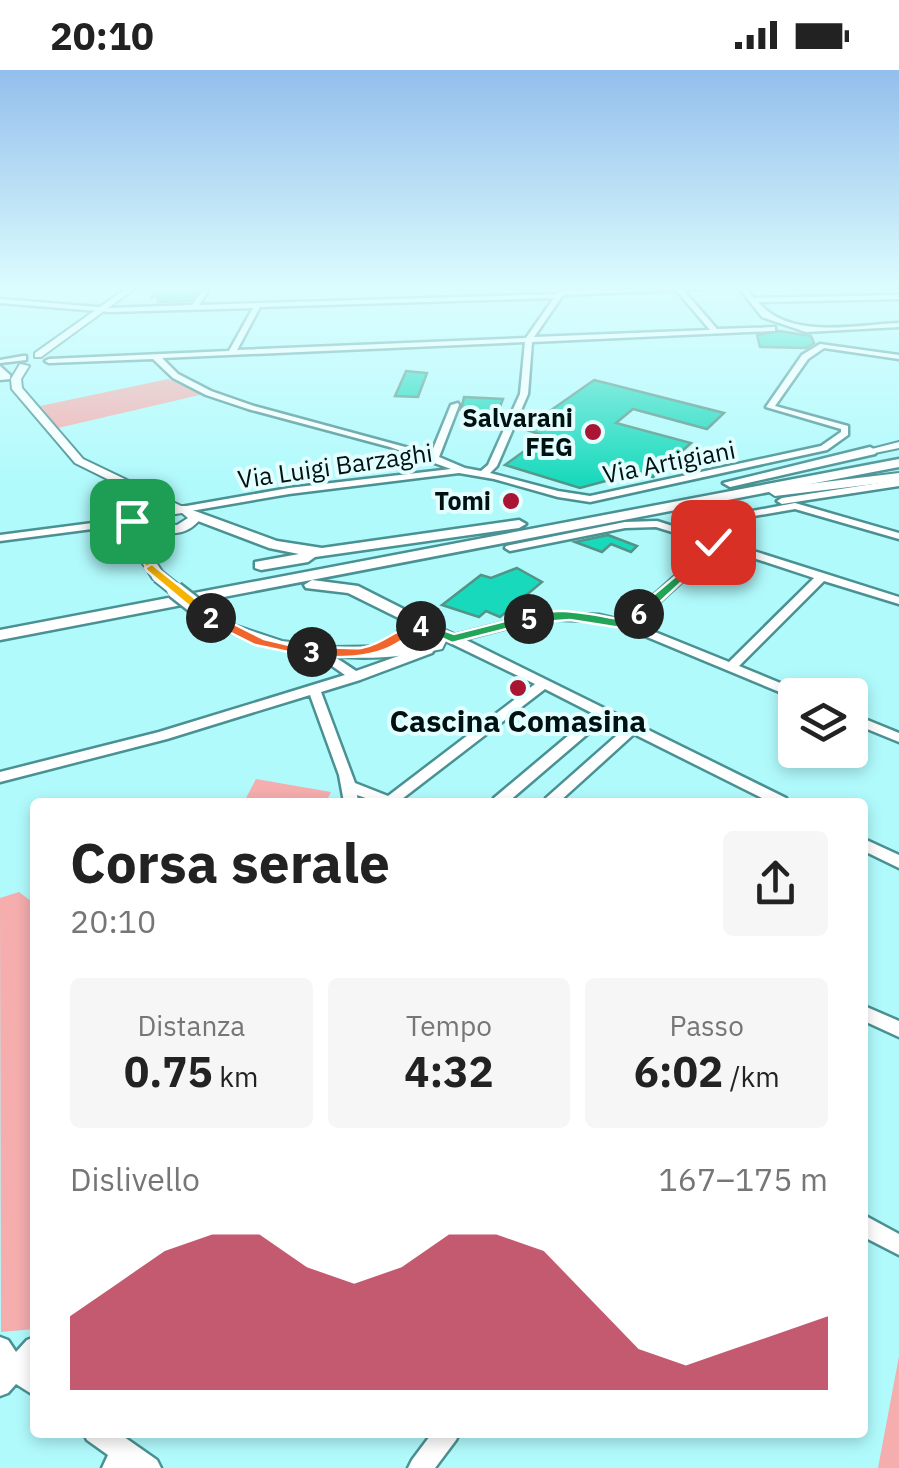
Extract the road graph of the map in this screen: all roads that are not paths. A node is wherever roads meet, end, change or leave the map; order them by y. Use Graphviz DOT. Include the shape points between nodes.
graph roads {
  1 [pos="49,352"];
  2 [pos="228,352"];
  3 [pos="529,352"];
  4 [pos="813,352"];
  5 [pos="863,352"];
  6 [pos="44,356"];
  7 [pos="156,357"];
  8 [pos="899,358"];
  9 [pos="24,365"];
  10 [pos="1,368"];
  11 [pos="455,405"];
  12 [pos="899,445"];
  13 [pos="870,451"];
  14 [pos="899,459"];
  15 [pos="436,464"];
  16 [pos="485,472"];
  17 [pos="899,480"];
  18 [pos="811,494"];
  19 [pos="154,498"];
  20 [pos="774,500"];
  21 [pos="674,502"];
  22 [pos="799,507"];
  23 [pos="183,518"];
  24 [pos="153,520"];
  25 [pos="546,521"];
  26 [pos="581,525"];
  27 [pos="899,536"];
  28 [pos="0,538"];
  29 [pos="717,543"];
  30 [pos="510,548"];
  31 [pos="335,552"];
  32 [pos="146,556"];
  33 [pos="261,565"];
  34 [pos="380,572"];
  35 [pos="822,576"];
  36 [pos="312,584"];
  37 [pos="372,597"];
  38 [pos="899,601"];
  39 [pos="397,609"];
  40 [pos="0,623"];
  41 [pos="627,625"];
  42 [pos="24,630"];
  43 [pos="0,635"];
  44 [pos="400,635"];
  45 [pos="433,641"];
  46 [pos="310,652"];
  47 [pos="355,652"];
  48 [pos="339,666"];
  49 [pos="731,667"];
  50 [pos="356,677"];
  51 [pos="544,682"];
  52 [pos="778,687"];
  53 [pos="322,690"];
  54 [pos="604,713"];
  55 [pos="868,725"];
  56 [pos="633,728"];
  57 [pos="899,738"];
  58 [pos="0,777"];
  59 [pos="350,795"];
  60 [pos="394,798"];
  61 [pos="504,798"];
  62 [pos="555,798"];
  63 [pos="774,798"];
  64 [pos="868,847"];
  65 [pos="899,862"];
  66 [pos="868,1015"];
  67 [pos="899,1029"];
  68 [pos="868,1227"];
  69 [pos="899,1245"];
  70 [pos="0,1348"];
  71 [pos="30,1357"];
  72 [pos="17,1380"];
  73 [pos="101,1438"];
  74 [pos="443,1438"];
  75 [pos="118,1461"];
  76 [pos="148,1468"];
  77 [pos="420,1468"];
  1 -- 6 [label="main road"];
  2 -- 7 [label="street"];
  3 -- 16 [label="street" via="524,394"];
  4 -- 16 [label="street, Via Artigiani" via="770,407 839,424 845,432 808,454 590,498"];
  5 -- 8 [label="street"];
  6 -- 7 [label="street"];
  6 -- 9 [label="main road"];
  7 -- 15 [label="street" via="174,375 220,395"];
  9 -- 10 [label="street"];
  9 -- 19 [label="main road" via="17,390 80,461"];
  11 -- 15 [label="street"];
  12 -- 13 [label="main road"];
  13 -- 21 [label="highway"];
  14 -- 21 [label="highway"];
  15 -- 16 [label="street, Via Luigi Barzaghi"];
  15 -- 23 [label="street, Via Luigi Barzaghi" via="212,503"];
  17 -- 18 [label="street"];
  17 -- 20 [label="main road"];
  18 -- 20 [label="street"];
  18 -- 22 [label="street"];
  19 -- 23 [label="main road"];
  19 -- 24 [label="main road"];
  20 -- 21 [label="highway"];
  20 -- 22 [label="street"];
  20 -- 29 [label="street"];
  21 -- 25 [label="highway"];
  21 -- 26 [label="highway"];
  22 -- 27 [label="street"];
  23 -- 24 [label="main road"];
  23 -- 24 [label="main road"];
  23 -- 31 [label="highway" via="290,550"];
  23 -- 32 [label="main road" via="153,541"];
  24 -- 28 [label="street"];
  24 -- 32 [label="main road"];
  25 -- 31 [label="highway"];
  25 -- 40 [label="highway"];
  26 -- 34 [label="highway"];
  26 -- 42 [label="highway"];
  29 -- 30 [label="street" via="639,523"];
  29 -- 35 [label="street"];
  29 -- 41 [label="street"];
  31 -- 33 [label="highway"];
  32 -- 46 [label="main road, bridge" via="158,576 207,615 248,638"];
  34 -- 36 [label="highway"];
  34 -- 37 [label="highway" via="366,584"];
  35 -- 38 [label="street"];
  35 -- 49 [label="street"];
  36 -- 37 [label="highway"];
  36 -- 42 [label="highway"];
  37 -- 39 [label="highway"];
  39 -- 44 [label="highway"];
  39 -- 45 [label="highway"];
  41 -- 45 [label="street" via="542,616"];
  41 -- 49 [label="street"];
  42 -- 43 [label="highway"];
  44 -- 45 [label="main road" via="412,627"];
  44 -- 45 [label="main road" via="402,646"];
  44 -- 47 [label="main road"];
  45 -- 47 [label="main road"];
  45 -- 50 [label="street"];
  45 -- 51 [label="street" via="472,648"];
  46 -- 47 [label="main road"];
  46 -- 48 [label="street"];
  47 -- 48 [label="street"];
  48 -- 50 [label="street"];
  48 -- 53 [label="street"];
  49 -- 52 [label="street"];
  50 -- 53 [label="street"];
  51 -- 54 [label="street"];
  51 -- 60 [label="street"];
  53 -- 58 [label="street" via="171,736"];
  53 -- 59 [label="street"];
  54 -- 56 [label="street"];
  54 -- 61 [label="street"];
  55 -- 57 [label="street"];
  56 -- 62 [label="street"];
  56 -- 63 [label="street"];
  64 -- 65 [label="street"];
  66 -- 67 [label="street"];
  68 -- 69 [label="street"];
  70 -- 72 [label="street"];
  71 -- 72 [label="street"];
  73 -- 75 [label="street"];
  74 -- 77 [label="street"];
  75 -- 76 [label="street"];
}
